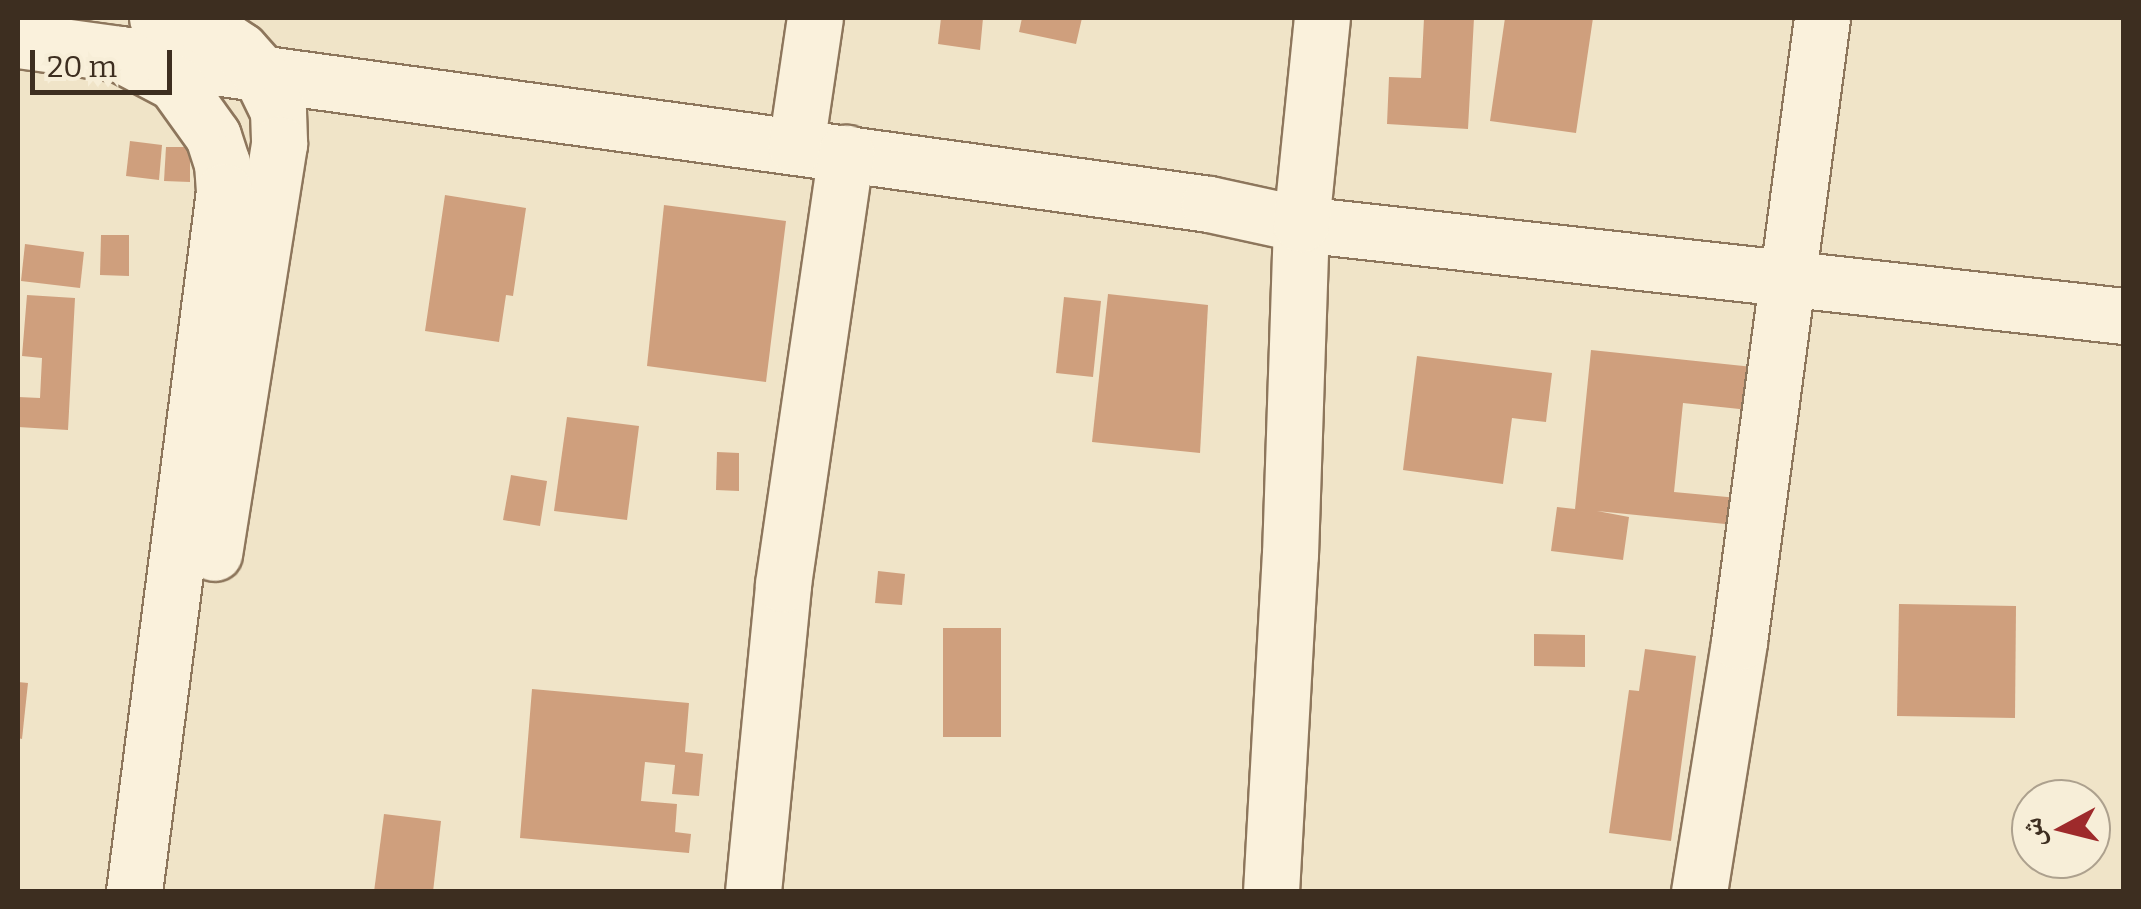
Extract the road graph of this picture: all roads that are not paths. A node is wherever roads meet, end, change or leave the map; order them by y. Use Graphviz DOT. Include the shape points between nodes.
graph roads {
  1 [pos="815,18"];
  2 [pos="1322,18"];
  3 [pos="1822,18"];
  4 [pos="139,36"];
  5 [pos="18,40"];
  6 [pos="258,70"];
  7 [pos="821,150"];
  8 [pos="1301,224"];
  9 [pos="1788,276"];
  10 [pos="2124,316"];
  11 [pos="134,892"];
  12 [pos="161,892"];
  13 [pos="753,892"];
  14 [pos="1271,892"];
  15 [pos="1700,892"];
  1 -- 7 [label="street"];
  2 -- 8 [label="street"];
  3 -- 9 [label="street"];
  4 -- 5 [label="street"];
  4 -- 6 [label="street"];
  4 -- 11 [label="street" via="214,136 224,191"];
  6 -- 7 [label="street"];
  6 -- 12 [label="street" via="278,111 278,144"];
  7 -- 8 [label="street" via="1209,204"];
  7 -- 13 [label="street"];
  8 -- 9 [label="street"];
  8 -- 14 [label="street"];
  9 -- 10 [label="street"];
  9 -- 15 [label="street"];
}
